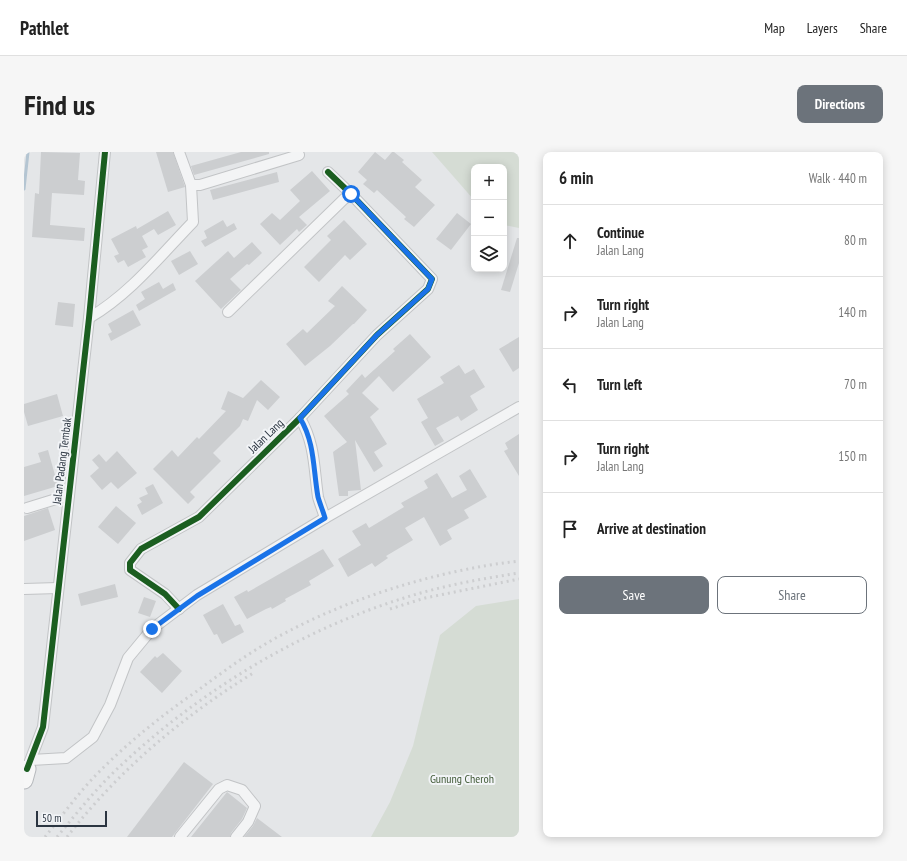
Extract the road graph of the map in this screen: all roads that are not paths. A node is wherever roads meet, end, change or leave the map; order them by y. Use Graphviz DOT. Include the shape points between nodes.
graph roads {
  1 [pos="105,152"];
  2 [pos="179,152"];
  3 [pos="299,154"];
  4 [pos="328,172"];
  5 [pos="191,185"];
  6 [pos="351,194"];
  7 [pos="228,312"];
  8 [pos="90,318"];
  9 [pos="519,407"];
  10 [pos="300,418"];
  11 [pos="69,495"];
  12 [pos="27,508"];
  13 [pos="325,518"];
  14 [pos="58,588"];
  15 [pos="24,589"];
  16 [pos="179,609"];
  17 [pos="27,770"];
  18 [pos="180,837"];
  19 [pos="236,837"];
  1 -- 8 [label="street, Jalan Padang Tembak"];
  2 -- 5 [label="street"];
  3 -- 5 [label="street" via="200,185"];
  4 -- 6 [label="street, Jalan Lang"];
  5 -- 8 [label="street" via="193,222 122,296"];
  6 -- 7 [label="street"];
  6 -- 10 [label="street, Jalan Lang" via="432,279 428,289 377,335"];
  8 -- 11 [label="street, Jalan Padang Tembak"];
  9 -- 13 [label="street"];
  10 -- 13 [label="street" via="313,450 318,498"];
  10 -- 16 [label="street, Jalan Lang" via="199,517 141,549 130,563 130,570 165,594"];
  11 -- 12 [label="street"];
  11 -- 14 [label="street, Jalan Padang Tembak"];
  13 -- 16 [label="street"];
  14 -- 15 [label="street"];
  14 -- 17 [label="street, Jalan Padang Tembak" via="43,727"];
  16 -- 17 [label="street" via="152,629 128,658 110,705 93,737 66,758"];
  18 -- 19 [label="street" via="219,789 227,785 242,790 255,806 248,822"];
}
